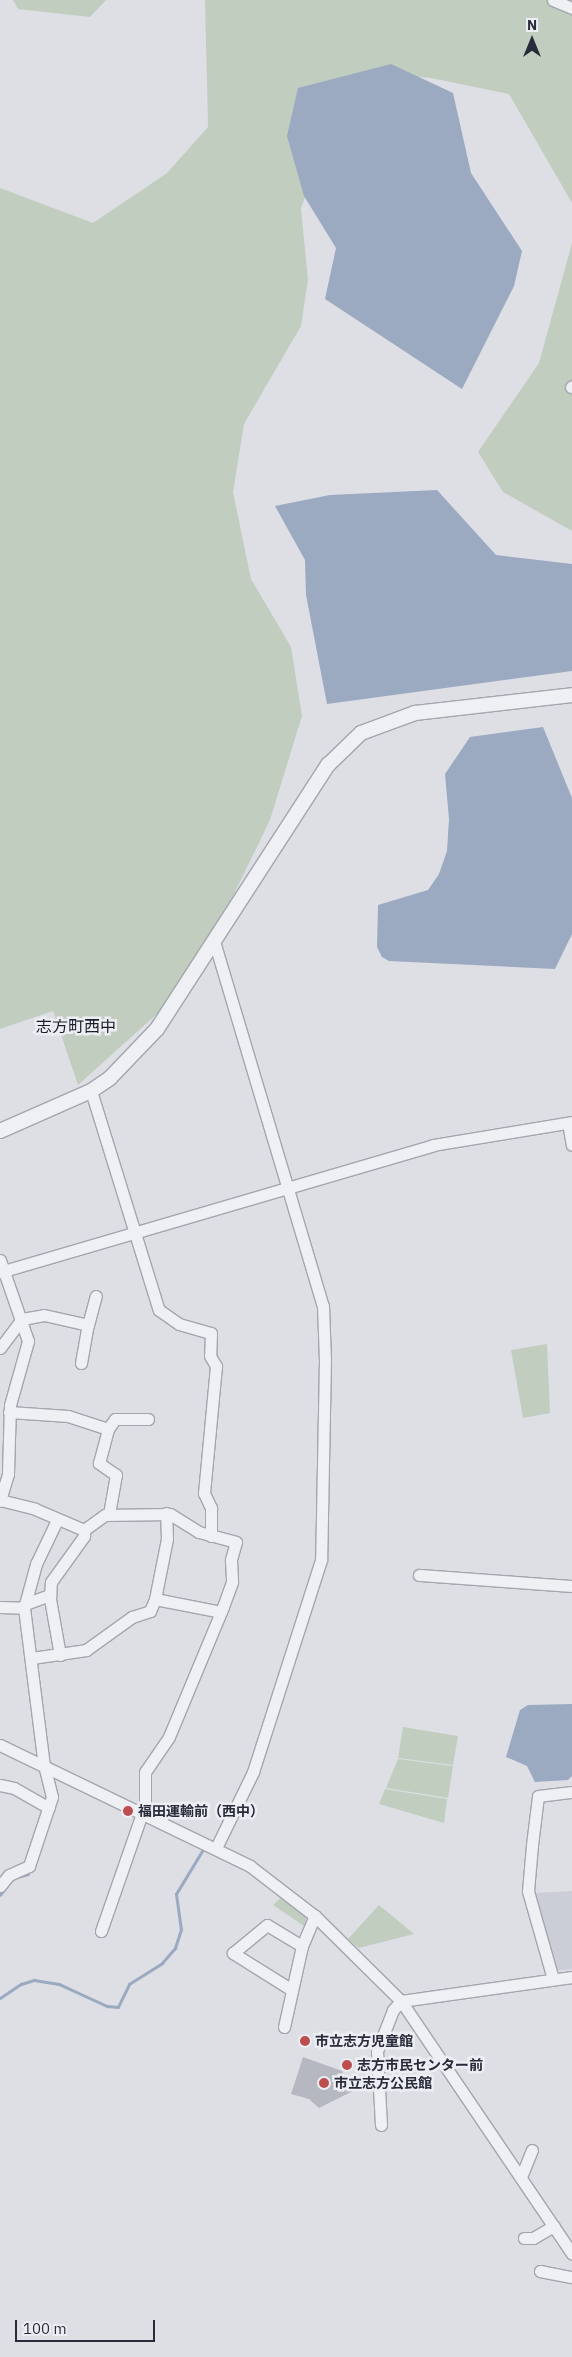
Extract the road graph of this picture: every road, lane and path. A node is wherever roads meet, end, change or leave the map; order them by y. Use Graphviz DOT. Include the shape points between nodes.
graph roads {
  1 [pos="552,0"];
  2 [pos="572,8"];
  3 [pos="572,695"];
  4 [pos="214,941"];
  5 [pos="91,1091"];
  6 [pos="570,1123"];
  7 [pos="0,1131"];
  8 [pos="572,1145"];
  9 [pos="288,1186"];
  10 [pos="134,1232"];
  11 [pos="1,1268"];
  12 [pos="96,1296"];
  13 [pos="22,1319"];
  14 [pos="88,1325"];
  15 [pos="0,1348"];
  16 [pos="81,1363"];
  17 [pos="6,1413"];
  18 [pos="148,1419"];
  19 [pos="108,1429"];
  20 [pos="0,1501"];
  21 [pos="166,1513"];
  22 [pos="109,1514"];
  23 [pos="57,1520"];
  24 [pos="84,1530"];
  25 [pos="212,1536"];
  26 [pos="419,1575"];
  27 [pos="572,1586"];
  28 [pos="50,1595"];
  29 [pos="155,1599"];
  30 [pos="24,1606"];
  31 [pos="0,1607"];
  32 [pos="221,1612"];
  33 [pos="60,1655"];
  34 [pos="32,1658"];
  35 [pos="0,1745"];
  36 [pos="44,1766"];
  37 [pos="0,1785"];
  38 [pos="572,1792"];
  39 [pos="49,1808"];
  40 [pos="144,1814"];
  41 [pos="216,1848"];
  42 [pos="0,1886"];
  43 [pos="315,1916"];
  44 [pos="101,1931"];
  45 [pos="302,1946"];
  46 [pos="572,1977"];
  47 [pos="553,1979"];
  48 [pos="292,1990"];
  49 [pos="401,2001"];
  50 [pos="284,2027"];
  51 [pos="381,2125"];
  52 [pos="532,2150"];
  53 [pos="521,2177"];
  54 [pos="554,2226"];
  55 [pos="524,2238"];
  56 [pos="572,2254"];
  57 [pos="540,2271"];
  58 [pos="572,2277"];
  1 -- 2 [label="street"];
  3 -- 4 [label="street" via="415,713 361,733 328,765"];
  4 -- 5 [label="street" via="157,1029 110,1078"];
  4 -- 9 [label="street"];
  5 -- 7 [label="street"];
  5 -- 10 [label="street"];
  6 -- 8 [label="street"];
  6 -- 9 [label="street" via="433,1145"];
  9 -- 10 [label="street"];
  9 -- 41 [label="street" via="323,1306 321,1560 253,1772"];
  10 -- 11 [label="street"];
  10 -- 25 [label="street" via="159,1310 178,1324 211,1332 210,1356 216,1366 204,1493 211,1508"];
  11 -- 13 [label="street"];
  12 -- 14 [label="street"];
  13 -- 14 [label="street" via="44,1315"];
  13 -- 15 [label="street"];
  13 -- 17 [label="street" via="28,1341"];
  14 -- 16 [label="street"];
  17 -- 19 [label="street" via="68,1416"];
  17 -- 20 [label="street" via="8,1474"];
  18 -- 19 [label="street" via="115,1419"];
  19 -- 22 [label="street" via="99,1463 116,1475"];
  20 -- 23 [label="street" via="35,1509"];
  21 -- 22 [label="street"];
  21 -- 25 [label="street"];
  21 -- 29 [label="street" via="167,1539"];
  22 -- 24 [label="street"];
  23 -- 24 [label="street"];
  23 -- 30 [label="street" via="36,1564"];
  24 -- 28 [label="street" via="84,1536 54,1574"];
  25 -- 32 [label="street" via="236,1542 231,1560 232,1582"];
  26 -- 27 [label="street"];
  28 -- 30 [label="street"];
  28 -- 33 [label="street"];
  29 -- 32 [label="street"];
  29 -- 33 [label="street" via="150,1611 132,1617 101,1642 86,1650"];
  30 -- 31 [label="street"];
  30 -- 34 [label="street"];
  32 -- 40 [label="street" via="169,1737 145,1772"];
  33 -- 34 [label="street"];
  34 -- 36 [label="street"];
  35 -- 36 [label="street"];
  36 -- 39 [label="street" via="52,1797"];
  36 -- 40 [label="street"];
  37 -- 39 [label="street" via="14,1788"];
  38 -- 47 [label="street" via="538,1796 532,1845 528,1891"];
  39 -- 42 [label="street" via="29,1866 9,1875"];
  40 -- 41 [label="street"];
  40 -- 44 [label="street"];
  41 -- 43 [label="street" via="268,1876"];
  43 -- 45 [label="street"];
  43 -- 49 [label="street"];
  45 -- 48 [label="street"];
  45 -- 48 [label="street" via="267,1925 234,1953"];
  46 -- 47 [label="street"];
  47 -- 49 [label="street"];
  48 -- 50 [label="street"];
  49 -- 51 [label="street" via="393,2010 377,2051"];
  49 -- 53 [label="street"];
  52 -- 53 [label="street"];
  53 -- 54 [label="street"];
  54 -- 55 [label="street" via="533,2238"];
  54 -- 56 [label="street"];
  57 -- 58 [label="street"];
}
